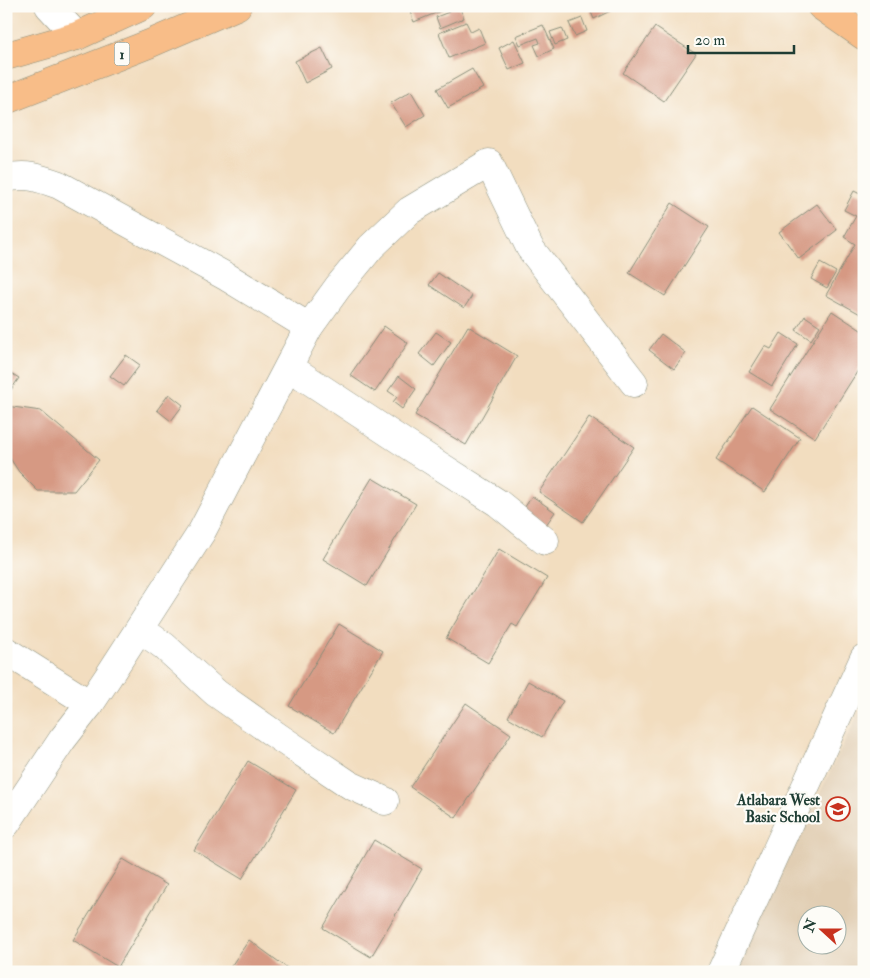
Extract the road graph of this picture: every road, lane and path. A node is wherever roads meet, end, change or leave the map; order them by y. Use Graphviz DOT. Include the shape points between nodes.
graph roads {
  1 [pos="49,6"];
  2 [pos="144,6"];
  3 [pos="237,6"];
  4 [pos="821,6"];
  5 [pos="77,36"];
  6 [pos="864,36"];
  7 [pos="6,56"];
  8 [pos="6,100"];
  9 [pos="6,178"];
  10 [pos="309,327"];
  11 [pos="289,367"];
  12 [pos="634,383"];
  13 [pos="545,541"];
  14 [pos="140,628"];
  15 [pos="6,651"];
  16 [pos="864,658"];
  17 [pos="90,704"];
  18 [pos="385,801"];
  19 [pos="6,824"];
  20 [pos="721,972"];
  1 -- 5 [label="street"];
  2 -- 5 [label="main road, 1"];
  3 -- 8 [label="main road, 1"];
  4 -- 6 [label="main road"];
  5 -- 7 [label="main road, 1"];
  9 -- 10 [label="street" via="17,175 59,185 227,277"];
  10 -- 11 [label="street"];
  10 -- 12 [label="street" via="371,248 409,212 488,163 530,248"];
  11 -- 13 [label="street" via="498,503"];
  11 -- 14 [label="street" via="201,533"];
  14 -- 17 [label="street"];
  14 -- 18 [label="street" via="240,710 350,785"];
  15 -- 17 [label="street"];
  16 -- 20 [label="street"];
  17 -- 19 [label="street"];
}
